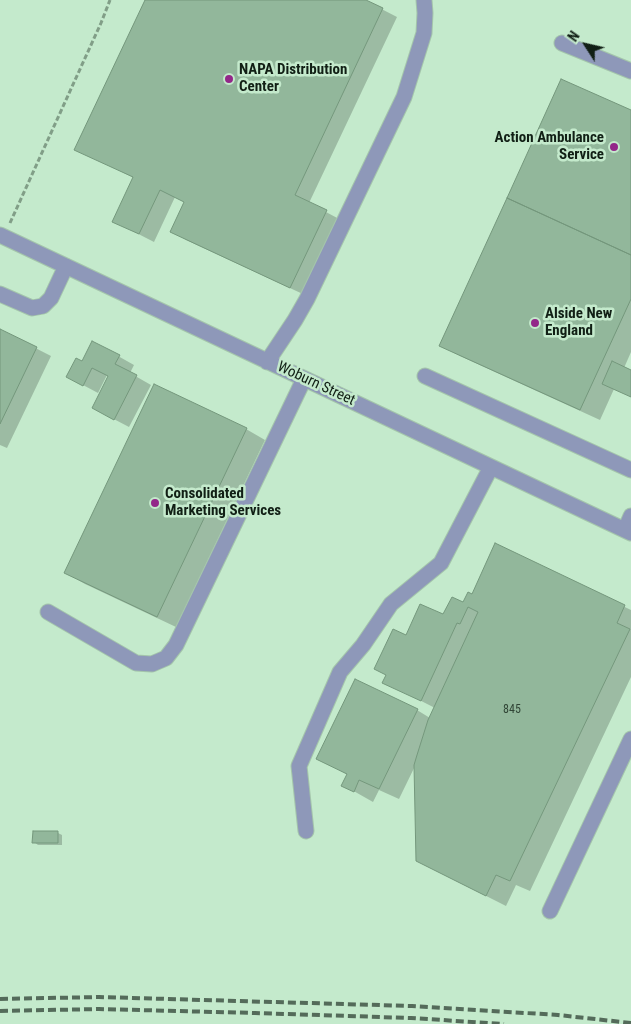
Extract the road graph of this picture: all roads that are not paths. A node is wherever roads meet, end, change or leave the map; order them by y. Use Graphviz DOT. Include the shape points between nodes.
graph roads {
  1 [pos="424,0"];
  2 [pos="562,43"];
  3 [pos="631,71"];
  4 [pos="2,236"];
  5 [pos="66,266"];
  6 [pos="0,294"];
  7 [pos="267,362"];
  8 [pos="425,376"];
  9 [pos="304,379"];
  10 [pos="491,467"];
  11 [pos="631,470"];
  12 [pos="631,516"];
  13 [pos="628,532"];
  14 [pos="48,612"];
  15 [pos="631,739"];
  16 [pos="306,831"];
  17 [pos="550,911"];
  1 -- 7 [label="street" via="424,33 404,97 307,299"];
  2 -- 3 [label="street"];
  4 -- 5 [label="street, Woburn Street"];
  5 -- 6 [label="street" via="43,306 32,308"];
  5 -- 7 [label="street, Woburn Street"];
  7 -- 9 [label="street, Woburn Street"];
  8 -- 11 [label="street"];
  9 -- 10 [label="street, Woburn Street"];
  9 -- 14 [label="street" via="176,645 166,658 152,664 136,663"];
  10 -- 13 [label="street, Woburn Street"];
  10 -- 16 [label="street" via="441,563 390,604 340,672 298,766"];
  12 -- 13 [label="street"];
  15 -- 17 [label="street"];
}
